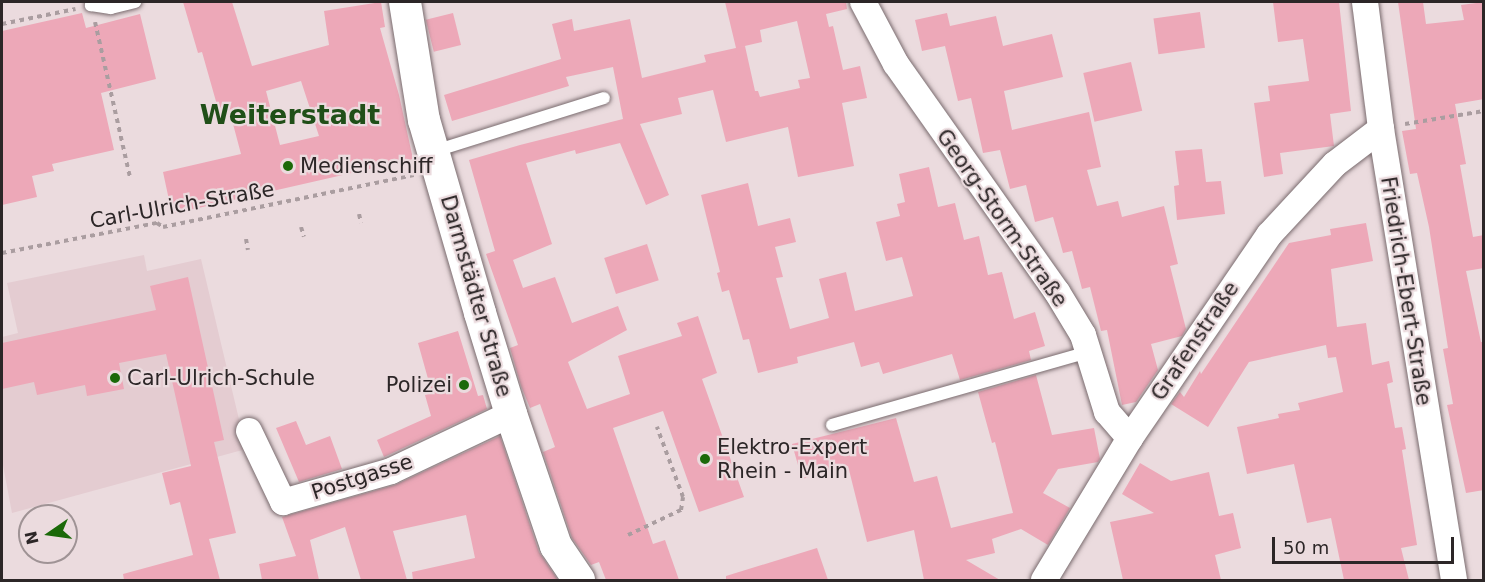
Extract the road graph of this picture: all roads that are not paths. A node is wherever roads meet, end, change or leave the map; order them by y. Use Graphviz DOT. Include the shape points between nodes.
graph roads {
  1 [pos="135,2"];
  2 [pos="405,2"];
  3 [pos="863,2"];
  4 [pos="1365,2"];
  5 [pos="92,3"];
  6 [pos="604,98"];
  7 [pos="1381,129"];
  8 [pos="436,161"];
  9 [pos="1088,352"];
  10 [pos="511,414"];
  11 [pos="832,425"];
  12 [pos="249,431"];
  13 [pos="1130,438"];
  14 [pos="579,580"];
  15 [pos="1044,580"];
  16 [pos="1454,580"];
  1 -- 5 [label="lane" via="111,8"];
  2 -- 8 [label="street, Darmstädter Straße" via="424,120"];
  3 -- 9 [label="street, Georg-Storm-Straße" via="896,64 1057,292 1083,335"];
  4 -- 7 [label="street, Friedrich-Ebert-Straße"];
  6 -- 8 [label="lane"];
  7 -- 13 [label="street, Grafenstraße" via="1335,164 1269,235"];
  7 -- 16 [label="street, Friedrich-Ebert-Straße"];
  8 -- 10 [label="street, Darmstädter Straße"];
  9 -- 11 [label="lane"];
  9 -- 13 [label="street, Georg-Storm-Straße" via="1107,412"];
  10 -- 12 [label="street, Postgasse" via="391,471 282,502"];
  10 -- 14 [label="street, Darmstädter Straße" via="556,546"];
  13 -- 15 [label="street, Grafenstraße"];
}
